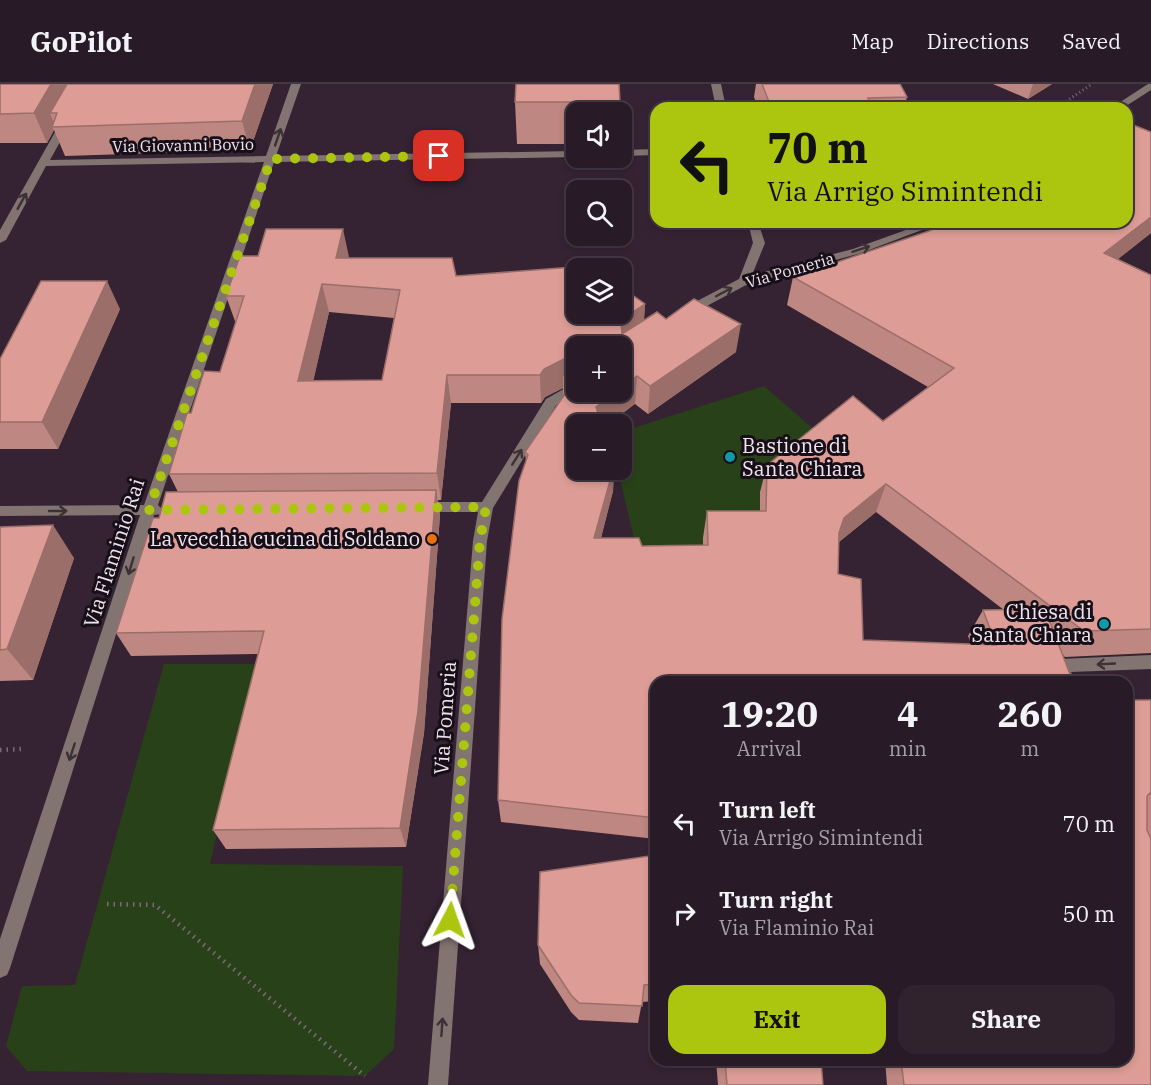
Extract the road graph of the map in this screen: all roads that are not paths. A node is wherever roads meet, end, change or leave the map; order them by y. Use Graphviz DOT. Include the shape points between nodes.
graph roads {
  1 [pos="87,84"];
  2 [pos="296,84"];
  3 [pos="716,84"];
  4 [pos="1151,86"];
  5 [pos="720,102"];
  6 [pos="1126,102"];
  7 [pos="650,152"];
  8 [pos="632,153"];
  9 [pos="566,154"];
  10 [pos="271,159"];
  11 [pos="43,163"];
  12 [pos="755,228"];
  13 [pos="921,228"];
  14 [pos="0,240"];
  15 [pos="744,281"];
  16 [pos="677,319"];
  17 [pos="566,392"];
  18 [pos="486,507"];
  19 [pos="404,508"];
  20 [pos="149,510"];
  21 [pos="172,510"];
  22 [pos="0,511"];
  23 [pos="1151,662"];
  24 [pos="1065,676"];
  25 [pos="0,969"];
  26 [pos="438,1085"];
  1 -- 11 [label="street"];
  10 -- 2 [label="street, Via Flaminio Rai, one-way"];
  3 -- 5 [label="street"];
  4 -- 6 [label="street"];
  7 -- 8 [label="street"];
  9 -- 10 [label="street, Via Giovanni Bovio"];
  10 -- 11 [label="street, Via Giovanni Bovio"];
  10 -- 20 [label="street, Via Flaminio Rai"];
  14 -- 11 [label="street, one-way"];
  12 -- 15 [label="street" via="759,243"];
  15 -- 13 [label="street, Via Pomeria, one-way" via="857,251"];
  16 -- 15 [label="street, Via Pomeria, one-way"];
  18 -- 17 [label="street, Via Pomeria, one-way" via="551,402"];
  18 -- 19 [label="street"];
  26 -- 18 [label="street, Via Pomeria, one-way" via="480,541"];
  20 -- 21 [label="street"];
  22 -- 20 [label="street, one-way"];
  20 -- 25 [label="street, Via Flaminio Rai, one-way"];
  23 -- 24 [label="street, one-way" via="1060,666"];
}
